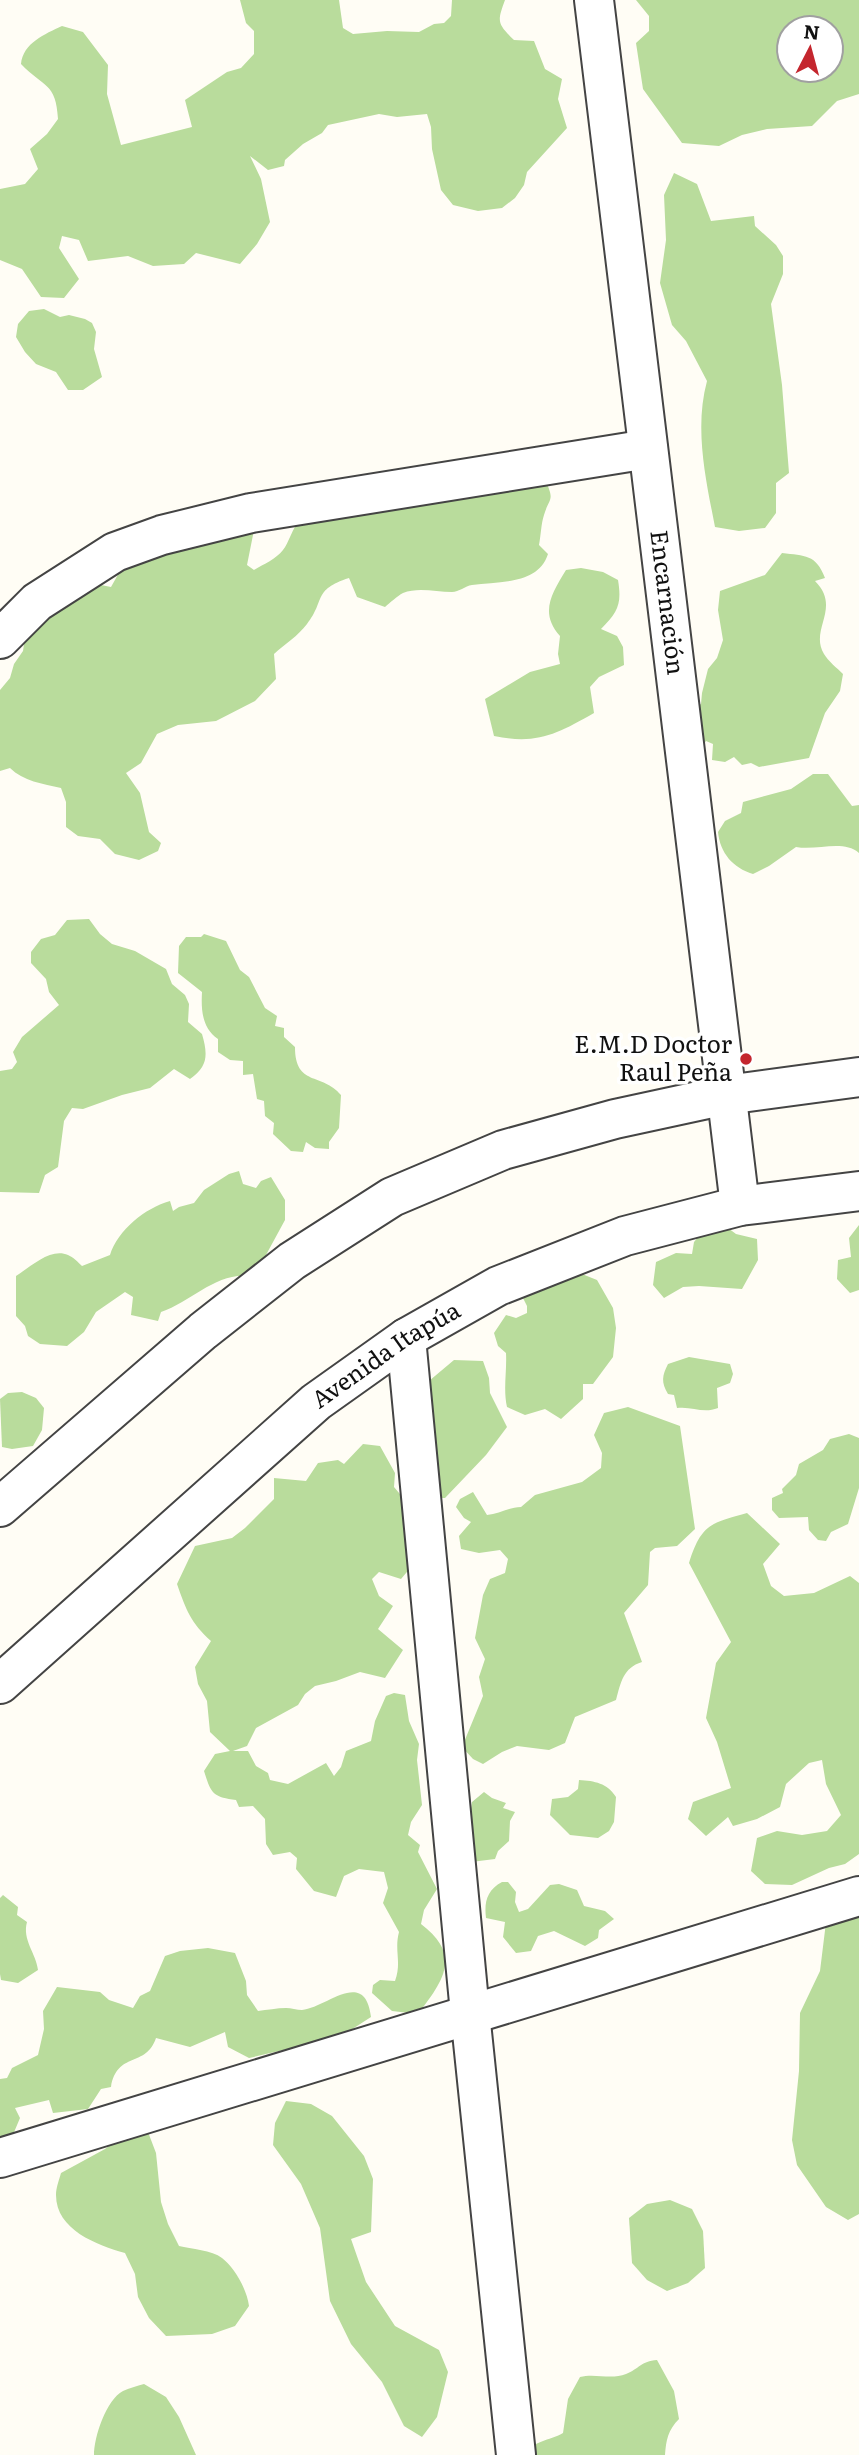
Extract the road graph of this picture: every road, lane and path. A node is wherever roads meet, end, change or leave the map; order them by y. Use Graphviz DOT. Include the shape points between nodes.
graph roads {
  1 [pos="594,0"];
  2 [pos="648,449"];
  3 [pos="0,639"];
  4 [pos="859,1077"];
  5 [pos="726,1095"];
  6 [pos="859,1191"];
  7 [pos="740,1206"];
  8 [pos="406,1338"];
  9 [pos="0,1507"];
  10 [pos="5,1670"];
  11 [pos="859,1896"];
  12 [pos="470,2013"];
  13 [pos="0,2158"];
  14 [pos="516,2455"];
  1 -- 2 [label="street, Encarnación"];
  2 -- 3 [label="street" via="251,513 162,535 115,552 37,602"];
  2 -- 5 [label="street, Encarnación"];
  4 -- 5 [label="street"];
  5 -- 7 [label="street, Encarnación"];
  5 -- 9 [label="street" via="503,1150 392,1197 292,1261 223,1315"];
  6 -- 7 [label="street, Avenida Itapúa"];
  7 -- 8 [label="street, Avenida Itapúa" via="625,1236 498,1286"];
  8 -- 10 [label="street, Avenida Itapúa" via="316,1402"];
  8 -- 12 [label="street"];
  11 -- 12 [label="street"];
  12 -- 13 [label="street"];
  12 -- 14 [label="street"];
}
